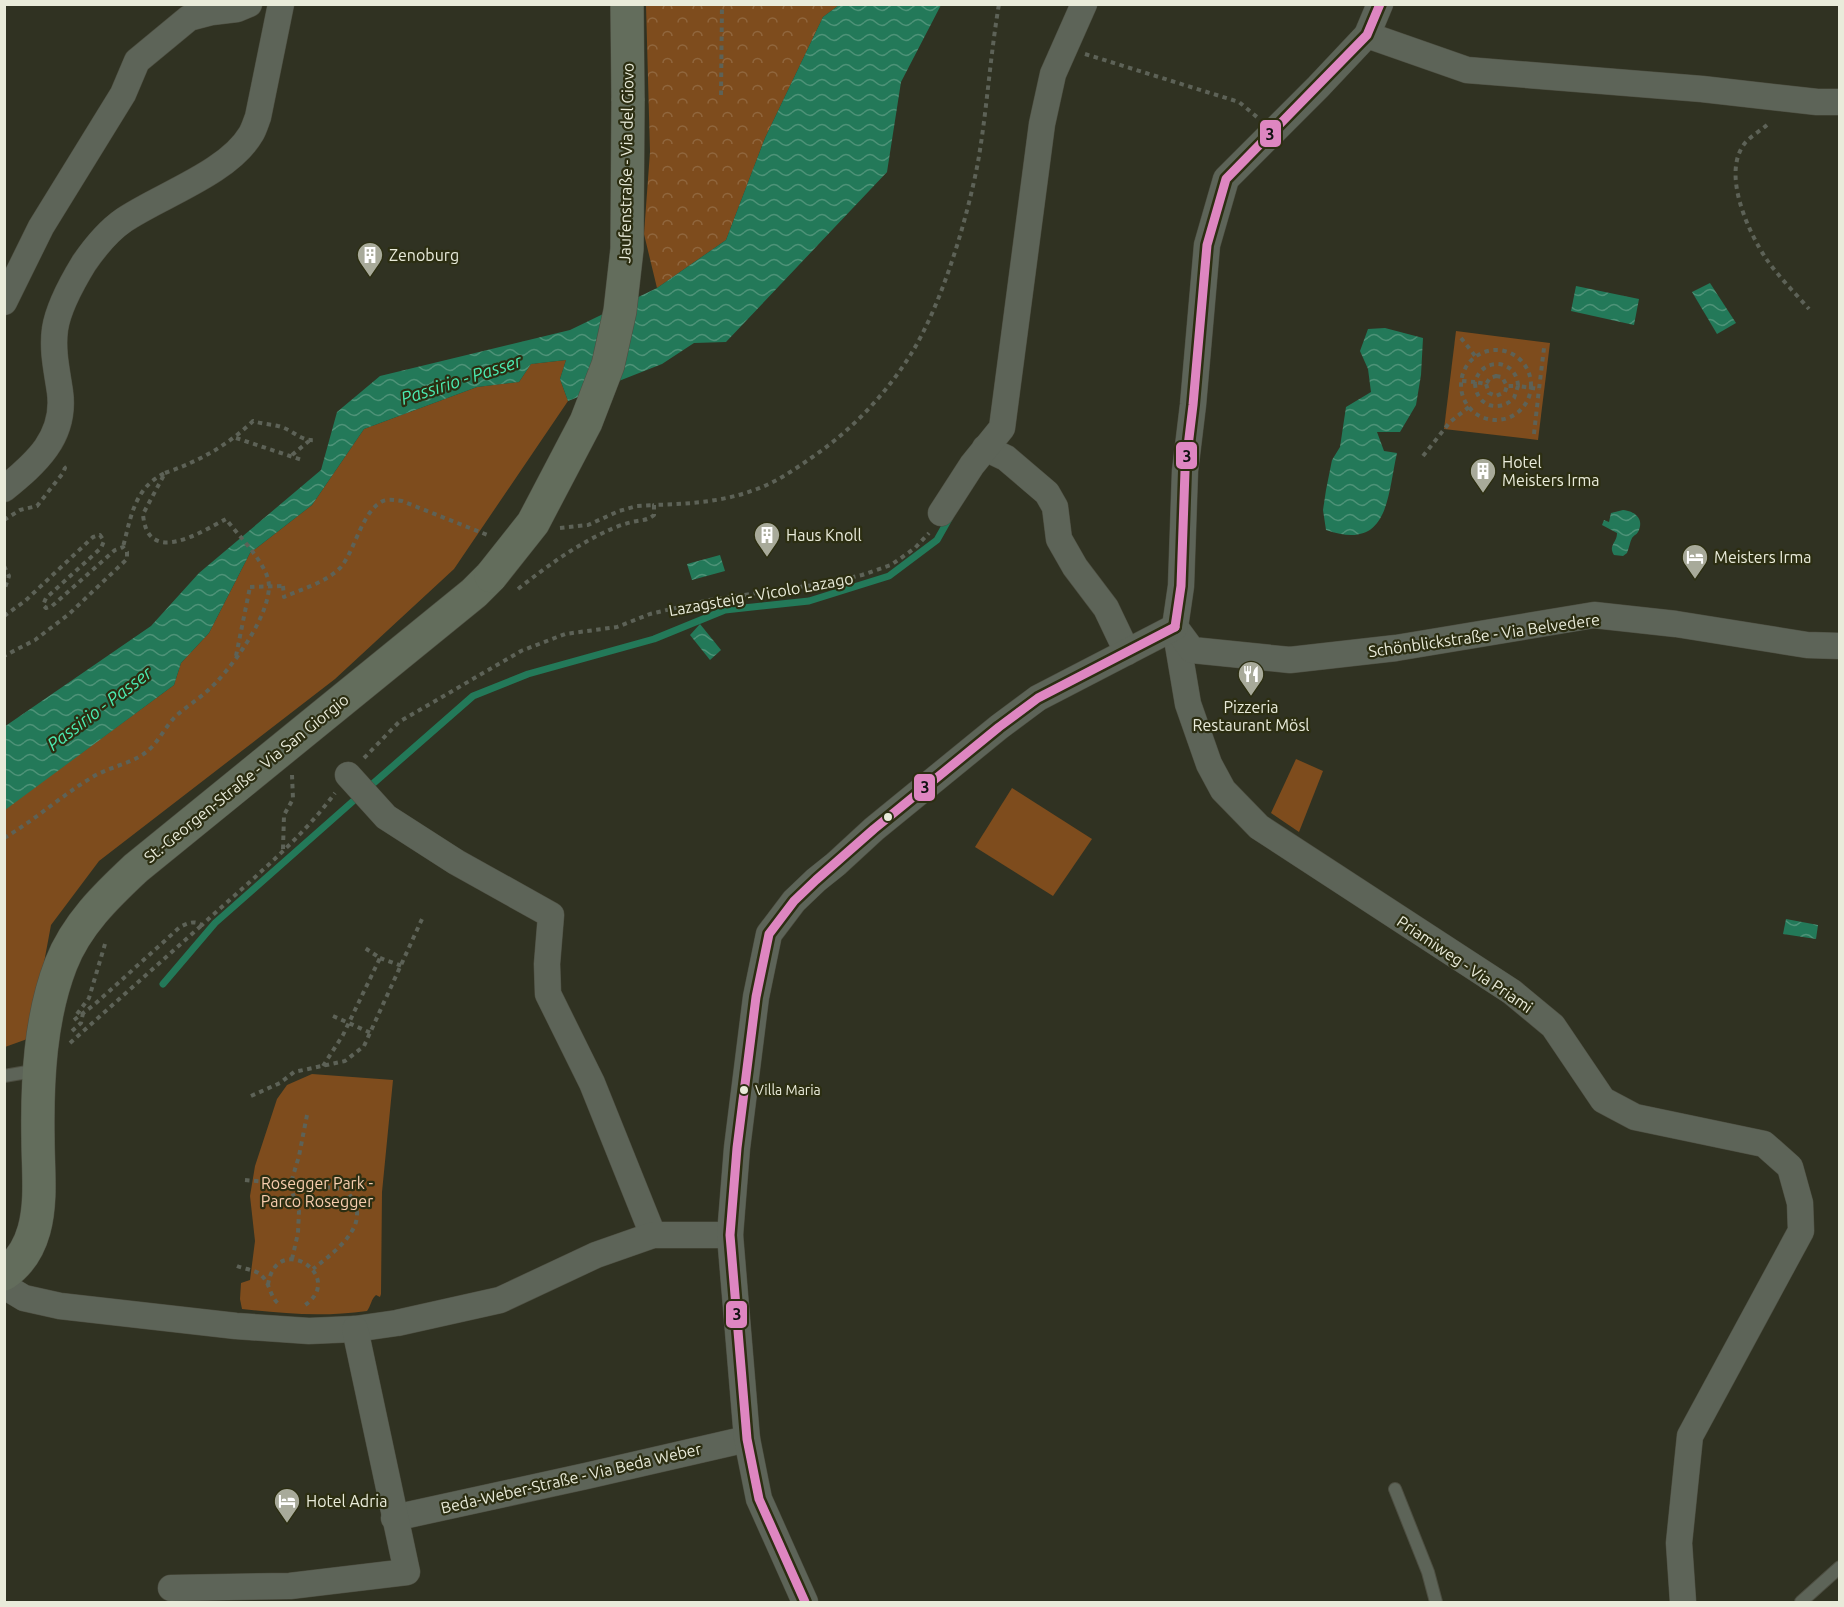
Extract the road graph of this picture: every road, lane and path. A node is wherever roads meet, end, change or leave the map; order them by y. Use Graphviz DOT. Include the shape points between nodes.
graph roads {
  1 [pos="249,4"];
  2 [pos="281,4"];
  3 [pos="627,4"];
  4 [pos="722,4"];
  5 [pos="999,4"];
  6 [pos="1084,4"];
  7 [pos="1380,4"];
  8 [pos="1367,35"];
  9 [pos="1084,54"];
  10 [pos="721,95"];
  11 [pos="1839,102"];
  12 [pos="1767,125"];
  13 [pos="1274,131"];
  14 [pos="4,302"];
  15 [pos="1809,309"];
  16 [pos="1461,338"];
  17 [pos="1544,348"];
  18 [pos="1476,357"];
  19 [pos="1462,381"];
  20 [pos="1475,382"];
  21 [pos="1486,384"];
  22 [pos="1507,386"];
  23 [pos="1518,386"];
  24 [pos="1531,388"];
  25 [pos="1539,389"];
  26 [pos="1469,406"];
  27 [pos="1534,434"];
  28 [pos="236,438"];
  29 [pos="316,440"];
  30 [pos="309,441"];
  31 [pos="985,448"];
  32 [pos="291,456"];
  33 [pos="1423,456"];
  34 [pos="302,460"];
  35 [pos="165,473"];
  36 [pos="10,485"];
  37 [pos="654,505"];
  38 [pos="941,513"];
  39 [pos="553,529"];
  40 [pos="491,536"];
  41 [pos="123,547"];
  42 [pos="4,566"];
  43 [pos="503,584"];
  44 [pos="4,591"];
  45 [pos="4,616"];
  46 [pos="1174,627"];
  47 [pos="1839,646"];
  48 [pos="1127,652"];
  49 [pos="4,656"];
  50 [pos="236,660"];
  51 [pos="284,775"];
  52 [pos="348,775"];
  53 [pos="4,838"];
  54 [pos="283,850"];
  55 [pos="422,919"];
  56 [pos="202,926"];
  57 [pos="107,940"];
  58 [pos="365,948"];
  59 [pos="380,958"];
  60 [pos="402,966"];
  61 [pos="83,1013"];
  62 [pos="333,1016"];
  63 [pos="61,1021"];
  64 [pos="81,1023"];
  65 [pos="350,1023"];
  66 [pos="371,1033"];
  67 [pos="323,1066"];
  68 [pos="40,1069"];
  69 [pos="4,1076"];
  70 [pos="251,1096"];
  71 [pos="307,1115"];
  72 [pos="245,1180"];
  73 [pos="290,1186"];
  74 [pos="654,1235"];
  75 [pos="730,1235"];
  76 [pos="292,1259"];
  77 [pos="237,1266"];
  78 [pos="313,1269"];
  79 [pos="4,1274"];
  80 [pos="268,1285"];
  81 [pos="4,1286"];
  82 [pos="285,1307"];
  83 [pos="292,1309"];
  84 [pos="355,1329"];
  85 [pos="747,1439"];
  86 [pos="1395,1489"];
  87 [pos="394,1518"];
  88 [pos="1839,1567"];
  89 [pos="171,1588"];
  90 [pos="805,1602"];
  91 [pos="1436,1602"];
  92 [pos="1683,1602"];
  93 [pos="1801,1602"];
  1 -- 14 [label="street" via="189,18 137,61 123,94 41,227"];
  2 -- 36 [label="street" via="252,134 223,162 125,220 107,234 85,261 55,328 54,360 61,417 56,434"];
  3 -- 43 [label="main road, Jaufenstraße - Via del Giovo, bridge" via="627,249 609,365 586,422"];
  4 -- 10 [label="path"];
  5 -- 37 [label="path" via="978,162 964,221 933,309 912,353 854,424 788,474 732,497"];
  6 -- 31 [label="street" via="1053,74 1042,124 1002,428"];
  7 -- 8 [label="street"];
  8 -- 11 [label="street" via="1467,70"];
  8 -- 13 [label="street, Priamiweg - Via Priami"];
  9 -- 13 [label="path" via="1239,102"];
  12 -- 15 [label="path" via="1745,143 1737,162 1735,188 1766,259"];
  13 -- 46 [label="street, Priamiweg - Via Priami" via="1226,179 1207,245 1185,471 1181,586"];
  16 -- 18 [label="path"];
  17 -- 25 [label="path"];
  18 -- 19 [label="path"];
  18 -- 24 [label="path" via="1490,351 1515,356 1527,369"];
  19 -- 20 [label="path"];
  19 -- 26 [label="path"];
  20 -- 21 [label="path"];
  20 -- 23 [label="path" via="1484,367 1496,364 1513,370"];
  20 -- 23 [label="path" via="1479,398 1494,406 1510,402"];
  21 -- 22 [label="path" via="1496,376 1502,377"];
  21 -- 22 [label="path" via="1489,393 1496,396"];
  22 -- 23 [label="path"];
  23 -- 24 [label="path"];
  24 -- 25 [label="path"];
  24 -- 26 [label="path" via="1523,408 1502,420 1478,415"];
  25 -- 27 [label="path"];
  26 -- 33 [label="path" via="1450,422"];
  28 -- 30 [label="path" via="253,421 279,426"];
  28 -- 32 [label="path"];
  28 -- 35 [label="path" via="193,463"];
  29 -- 30 [label="path"];
  30 -- 32 [label="path"];
  31 -- 38 [label="street"];
  31 -- 48 [label="street" via="1006,458 1047,493 1055,507 1059,539 1106,608"];
  32 -- 34 [label="path"];
  35 -- 41 [label="path" via="152,479 137,501"];
  35 -- 50 [label="path" via="143,514 152,537 171,543 184,540 226,519 267,579 269,593 258,623"];
  37 -- 39 [label="path" via="619,511 588,525"];
  37 -- 43 [label="path" via="654,515 649,519 623,525"];
  38 -- 52 [label="path, Lazagsteig - Vicolo Lazago" via="915,548 891,565 862,575 709,600 650,614 617,627 565,634 521,651 399,722"];
  40 -- 50 [label="path, bridge" via="402,501 382,502 365,522 340,567 320,581 284,597 283,586 250,587"];
  41 -- 45 [label="path" via="46,608 46,598 101,548 104,541 100,535 93,537"];
  41 -- 49 [label="path" via="127,559 69,614 35,640"];
  42 -- 44 [label="path" via="9,576"];
  43 -- 63 [label="main road, St.-Georgen-Straße - Via San Giorgio" via="474,593 136,868 102,900 78,930 51,992"];
  46 -- 47 [label="street, Schönblickstraße - Via Belvedere" via="1192,650 1290,660 1396,648 1594,615 1807,645"];
  46 -- 48 [label="street"];
  46 -- 92 [label="street, Priamiweg - Via Priami" via="1188,704 1209,764 1223,790 1259,827 1512,992 1553,1026 1603,1100 1635,1117 1764,1144 1790,1167 1800,1203 1801,1231 1690,1436 1679,1543"];
  48 -- 75 [label="street" via="1038,698 999,727 816,880 769,934 754,1008"];
  50 -- 53 [label="path" via="208,691 177,714 147,751 92,777"];
  51 -- 54 [label="path" via="292,768 293,799 284,815"];
  52 -- 54 [label="path, Lazagsteig - Vicolo Lazago" via="322,811"];
  52 -- 74 [label="street" via="386,817 551,915 548,994 592,1083"];
  54 -- 56 [label="path, Lazagsteig - Vicolo Lazago"];
  55 -- 60 [label="path"];
  56 -- 61 [label="path" via="189,922 180,927"];
  56 -- 68 [label="path, Lazagsteig - Vicolo Lazago"];
  57 -- 63 [label="path" via="89,998"];
  58 -- 59 [label="path"];
  59 -- 60 [label="path"];
  59 -- 65 [label="path"];
  60 -- 66 [label="path"];
  61 -- 63 [label="path"];
  61 -- 64 [label="path"];
  62 -- 65 [label="path"];
  63 -- 68 [label="main road, St.-Georgen-Straße - Via San Giorgio"];
  65 -- 66 [label="path"];
  65 -- 67 [label="path"];
  66 -- 67 [label="path" via="364,1046 345,1060"];
  67 -- 70 [label="path" via="294,1072"];
  68 -- 69 [label="lane"];
  68 -- 79 [label="main road, St.-Georgen-Straße - Via San Giorgio" via="38,1211 26,1252"];
  71 -- 73 [label="path"];
  72 -- 73 [label="path"];
  73 -- 76 [label="path" via="299,1211"];
  73 -- 78 [label="path" via="346,1189 356,1207 355,1227 336,1251"];
  74 -- 75 [label="street"];
  74 -- 84 [label="street" via="596,1255 500,1300"];
  75 -- 85 [label="street"];
  76 -- 78 [label="path" via="302,1260"];
  76 -- 80 [label="path" via="274,1267"];
  77 -- 80 [label="path" via="261,1274"];
  78 -- 83 [label="path" via="318,1283 316,1293 302,1307"];
  80 -- 82 [label="path" via="273,1299"];
  81 -- 84 [label="street" via="24,1298 60,1306 236,1326 309,1331"];
  84 -- 87 [label="street"];
  85 -- 87 [label="street, Beda-Weber-Straße - Via Beda Weber"];
  85 -- 90 [label="street" via="759,1499"];
  86 -- 91 [label="lane"];
  87 -- 89 [label="street" via="407,1572 290,1586"];
  88 -- 93 [label="lane"];
}
